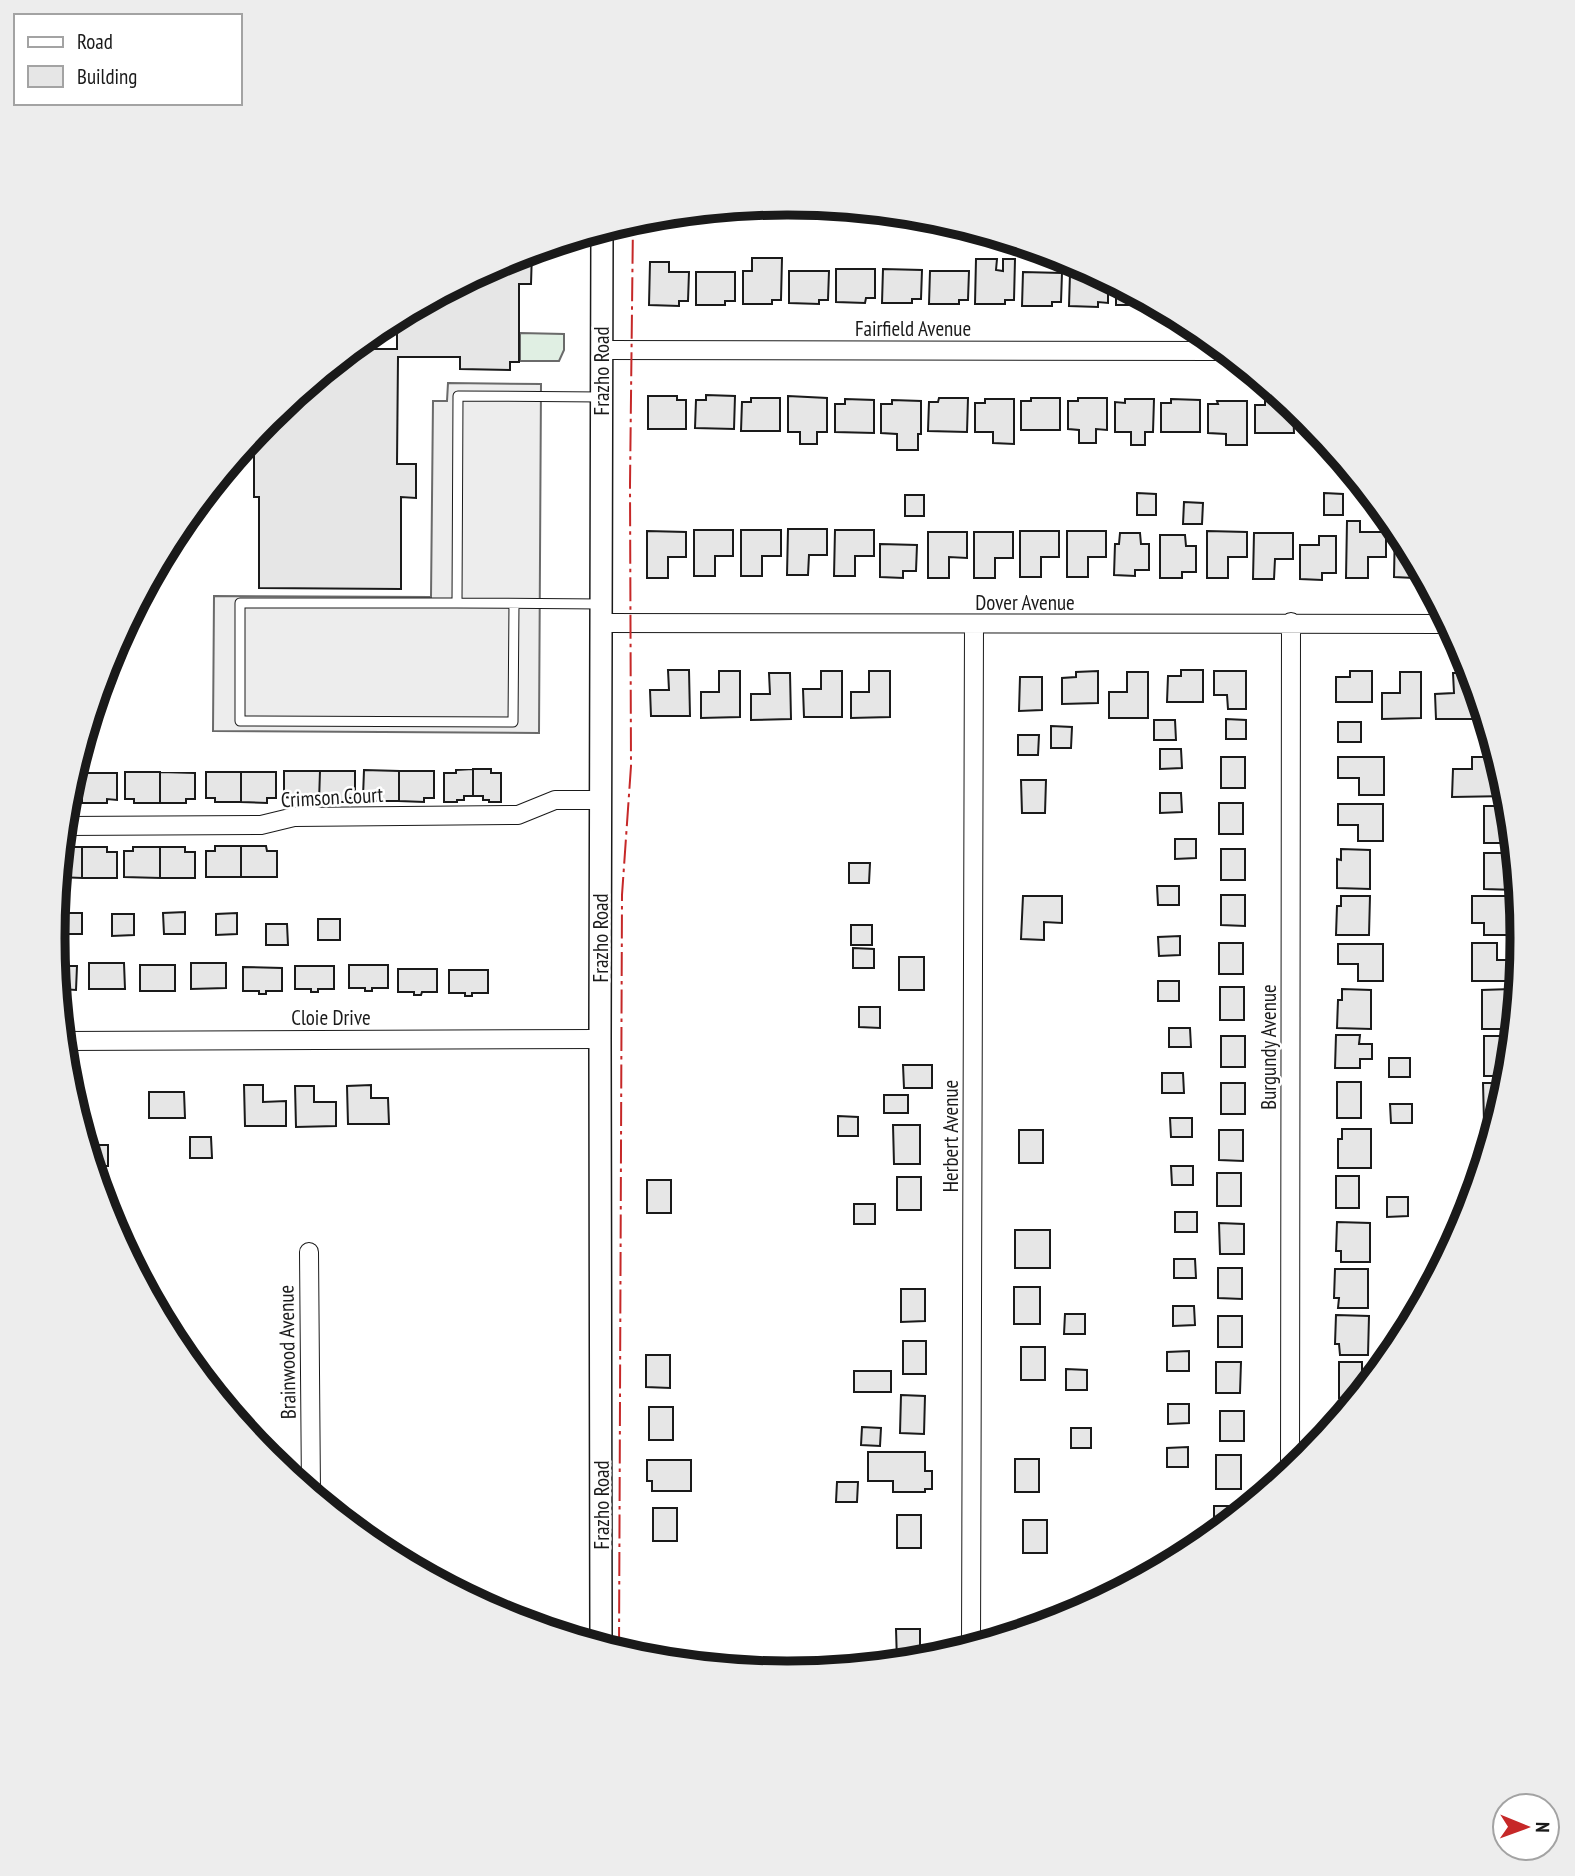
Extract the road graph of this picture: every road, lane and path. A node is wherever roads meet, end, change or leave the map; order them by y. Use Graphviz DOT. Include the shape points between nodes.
graph roads {
  1 [pos="602,240"];
  2 [pos="601,350"];
  3 [pos="1208,351"];
  4 [pos="601,397"];
  5 [pos="457,603"];
  6 [pos="514,604"];
  7 [pos="601,613"];
  8 [pos="1291,622"];
  9 [pos="1439,624"];
  10 [pos="974,625"];
  11 [pos="600,800"];
  12 [pos="74,826"];
  13 [pos="600,1039"];
  14 [pos="73,1041"];
  15 [pos="309,1252"];
  16 [pos="1290,1457"];
  17 [pos="311,1481"];
  18 [pos="601,1636"];
  19 [pos="971,1637"];
  1 -- 2 [label="street, Frazho Road"];
  2 -- 3 [label="street, Fairfield Avenue"];
  2 -- 4 [label="street, Frazho Road"];
  4 -- 5 [label="lane" via="458,396"];
  4 -- 7 [label="street, Frazho Road"];
  5 -- 6 [label="lane"];
  5 -- 6 [label="lane" via="240,603 240,721 513,722"];
  6 -- 7 [label="lane"];
  7 -- 10 [label="street, Dover Avenue"];
  7 -- 11 [label="street, Frazho Road"];
  8 -- 9 [label="street, Dover Avenue"];
  8 -- 10 [label="street, Dover Avenue"];
  8 -- 16 [label="street, Burgundy Avenue"];
  10 -- 19 [label="street, Herbert Avenue"];
  11 -- 12 [label="street, Crimson Court" via="555,800 518,816 293,817 261,825"];
  11 -- 13 [label="street, Frazho Road"];
  13 -- 14 [label="street, Cloie Drive"];
  13 -- 18 [label="street, Frazho Road"];
  15 -- 17 [label="street, Brainwood Avenue"];
}
